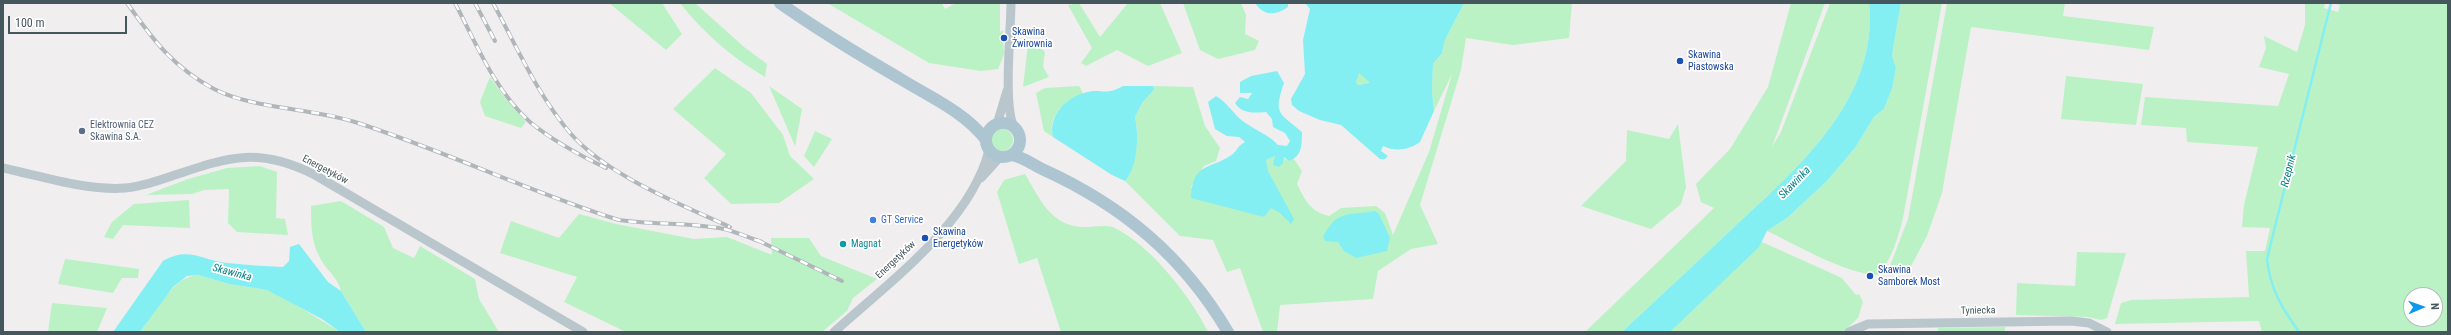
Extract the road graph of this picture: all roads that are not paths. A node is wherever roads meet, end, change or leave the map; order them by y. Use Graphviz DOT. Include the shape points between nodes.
graph roads {
  1 [pos="780,3"];
  2 [pos="1011,3"];
  3 [pos="1008,88"];
  4 [pos="950,109"];
  5 [pos="995,125"];
  6 [pos="1014,127"];
  7 [pos="1020,142"];
  8 [pos="988,145"];
  9 [pos="1012,154"];
  10 [pos="1000,157"];
  11 [pos="3,168"];
  12 [pos="1059,175"];
  13 [pos="981,178"];
  14 [pos="583,332"];
  15 [pos="834,332"];
  16 [pos="1228,332"];
  17 [pos="1849,332"];
  18 [pos="2107,332"];
  1 -- 4 [label="main road" via="853,51"];
  2 -- 3 [label="street"];
  3 -- 5 [label="street"];
  3 -- 6 [label="street" via="1010,115"];
  4 -- 5 [label="main road"];
  4 -- 8 [label="main road" via="981,133"];
  5 -- 6 [label="main road" via="1006,123"];
  5 -- 8 [label="main road"];
  6 -- 7 [label="main road" via="1019,133"];
  7 -- 9 [label="main road"];
  7 -- 12 [label="main road" via="1023,148"];
  8 -- 10 [label="main road"];
  8 -- 13 [label="street, Energetyków"];
  9 -- 10 [label="main road"];
  9 -- 12 [label="main road"];
  10 -- 13 [label="street, Energetyków"];
  11 -- 14 [label="street, Energetyków" via="117,189 143,185 226,158 254,156 279,160 315,175"];
  12 -- 16 [label="main road" via="1091,193 1156,241 1198,288"];
  13 -- 15 [label="street, Energetyków" via="964,206 948,225"];
  17 -- 18 [label="street, Tyniecka" via="1868,324 2071,321 2089,323"];
}
